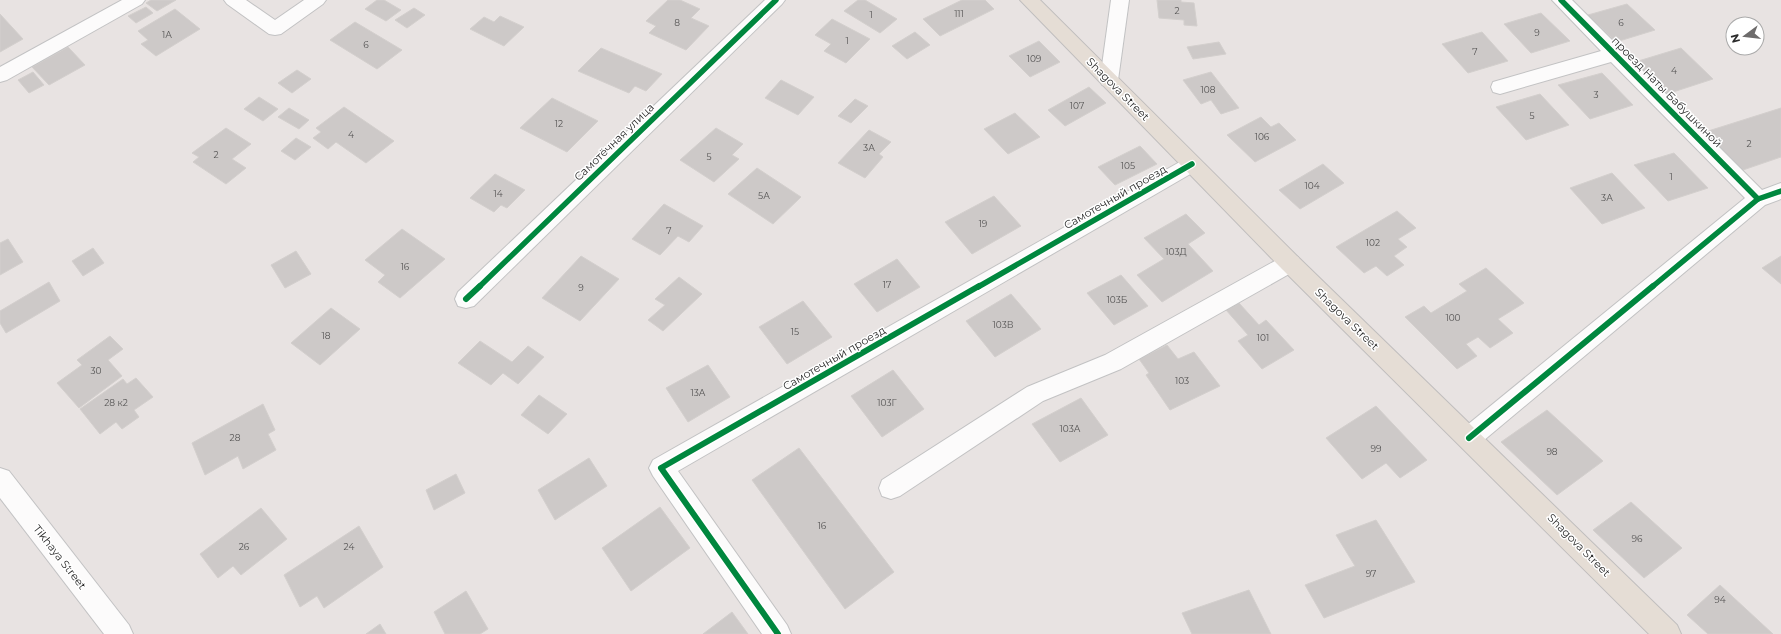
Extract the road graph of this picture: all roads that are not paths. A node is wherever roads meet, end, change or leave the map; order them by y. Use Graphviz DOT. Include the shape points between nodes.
graph roads {
  1 [pos="136,0"];
  2 [pos="233,0"];
  3 [pos="317,0"];
  4 [pos="776,0"];
  5 [pos="1029,0"];
  6 [pos="1120,0"];
  7 [pos="1561,0"];
  8 [pos="1615,54"];
  9 [pos="0,75"];
  10 [pos="1109,80"];
  11 [pos="1500,87"];
  12 [pos="1192,164"];
  13 [pos="1781,191"];
  14 [pos="1758,199"];
  15 [pos="1290,263"];
  16 [pos="466,299"];
  17 [pos="1469,438"];
  18 [pos="0,479"];
  19 [pos="891,488"];
  20 [pos="120,634"];
  21 [pos="778,634"];
  22 [pos="1668,634"];
  1 -- 9 [label="street"];
  2 -- 3 [label="street" via="275,29"];
  4 -- 16 [label="street, Самотёчная улица"];
  5 -- 10 [label="main road, Shagova Street"];
  6 -- 10 [label="street"];
  7 -- 8 [label="street, проезд Наты Бабушкиной"];
  8 -- 11 [label="street"];
  8 -- 14 [label="street, проезд Наты Бабушкиной"];
  10 -- 12 [label="main road, Shagova Street"];
  12 -- 15 [label="main road, Shagova Street"];
  12 -- 21 [label="street, Самотечный проезд" via="661,468"];
  13 -- 14 [label="street"];
  14 -- 17 [label="street"];
  15 -- 17 [label="main road, Shagova Street"];
  15 -- 19 [label="street" via="1113,362 1035,394"];
  17 -- 22 [label="main road, Shagova Street"];
  18 -- 20 [label="street, Tikhaya Street"];
}
